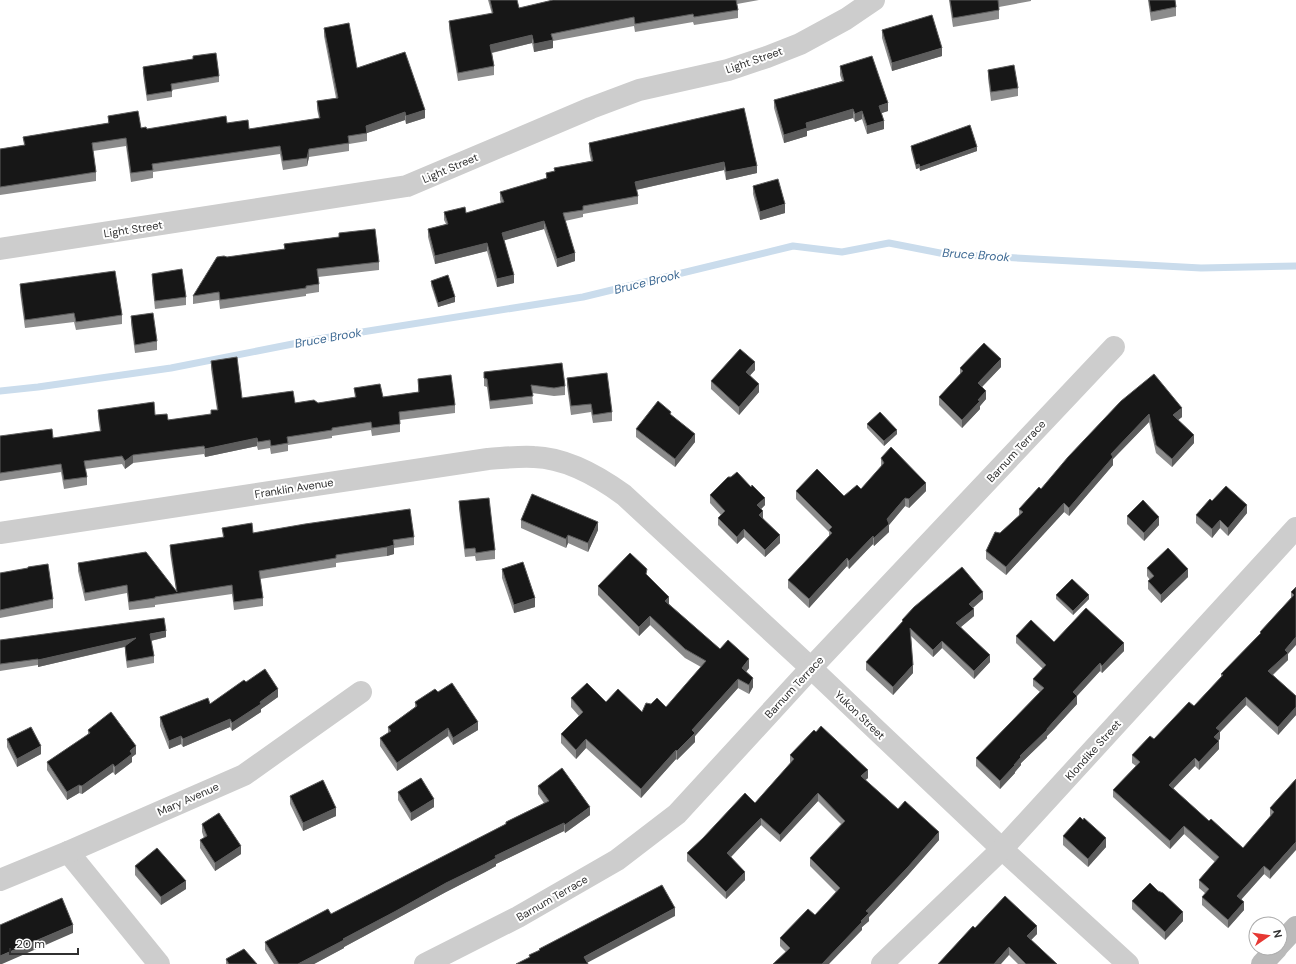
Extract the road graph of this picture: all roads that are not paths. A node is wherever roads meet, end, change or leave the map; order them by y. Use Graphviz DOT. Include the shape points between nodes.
graph roads {
  1 [pos="874,0"];
  2 [pos="0,249"];
  3 [pos="1114,347"];
  4 [pos="587,472"];
  5 [pos="1296,528"];
  6 [pos="0,533"];
  7 [pos="811,668"];
  8 [pos="361,692"];
  9 [pos="1002,849"];
  10 [pos="68,852"];
  11 [pos="0,880"];
  12 [pos="1296,927"];
  13 [pos="1288,936"];
  14 [pos="1270,956"];
  15 [pos="159,964"];
  16 [pos="425,964"];
  17 [pos="882,964"];
  18 [pos="1128,964"];
  19 [pos="1262,964"];
  1 -- 2 [label="street, Light Street" via="846,19 800,44 728,70 639,90 407,186"];
  3 -- 7 [label="street, Barnum Terrace"];
  4 -- 6 [label="street, Franklin Avenue" via="570,464 536,457 488,459"];
  4 -- 7 [label="street, Yukon Street" via="624,494"];
  5 -- 9 [label="street, Klondike Street"];
  7 -- 9 [label="street, Yukon Street"];
  7 -- 16 [label="street, Barnum Terrace" via="677,814 623,856 518,917"];
  8 -- 10 [label="street, Mary Avenue" via="244,775"];
  9 -- 17 [label="street, Klondike Street"];
  9 -- 18 [label="street, Yukon Street"];
  10 -- 11 [label="street, Mary Avenue"];
  10 -- 15 [label="street"];
  12 -- 13 [label="main road"];
  14 -- 19 [label="main road"];
}
